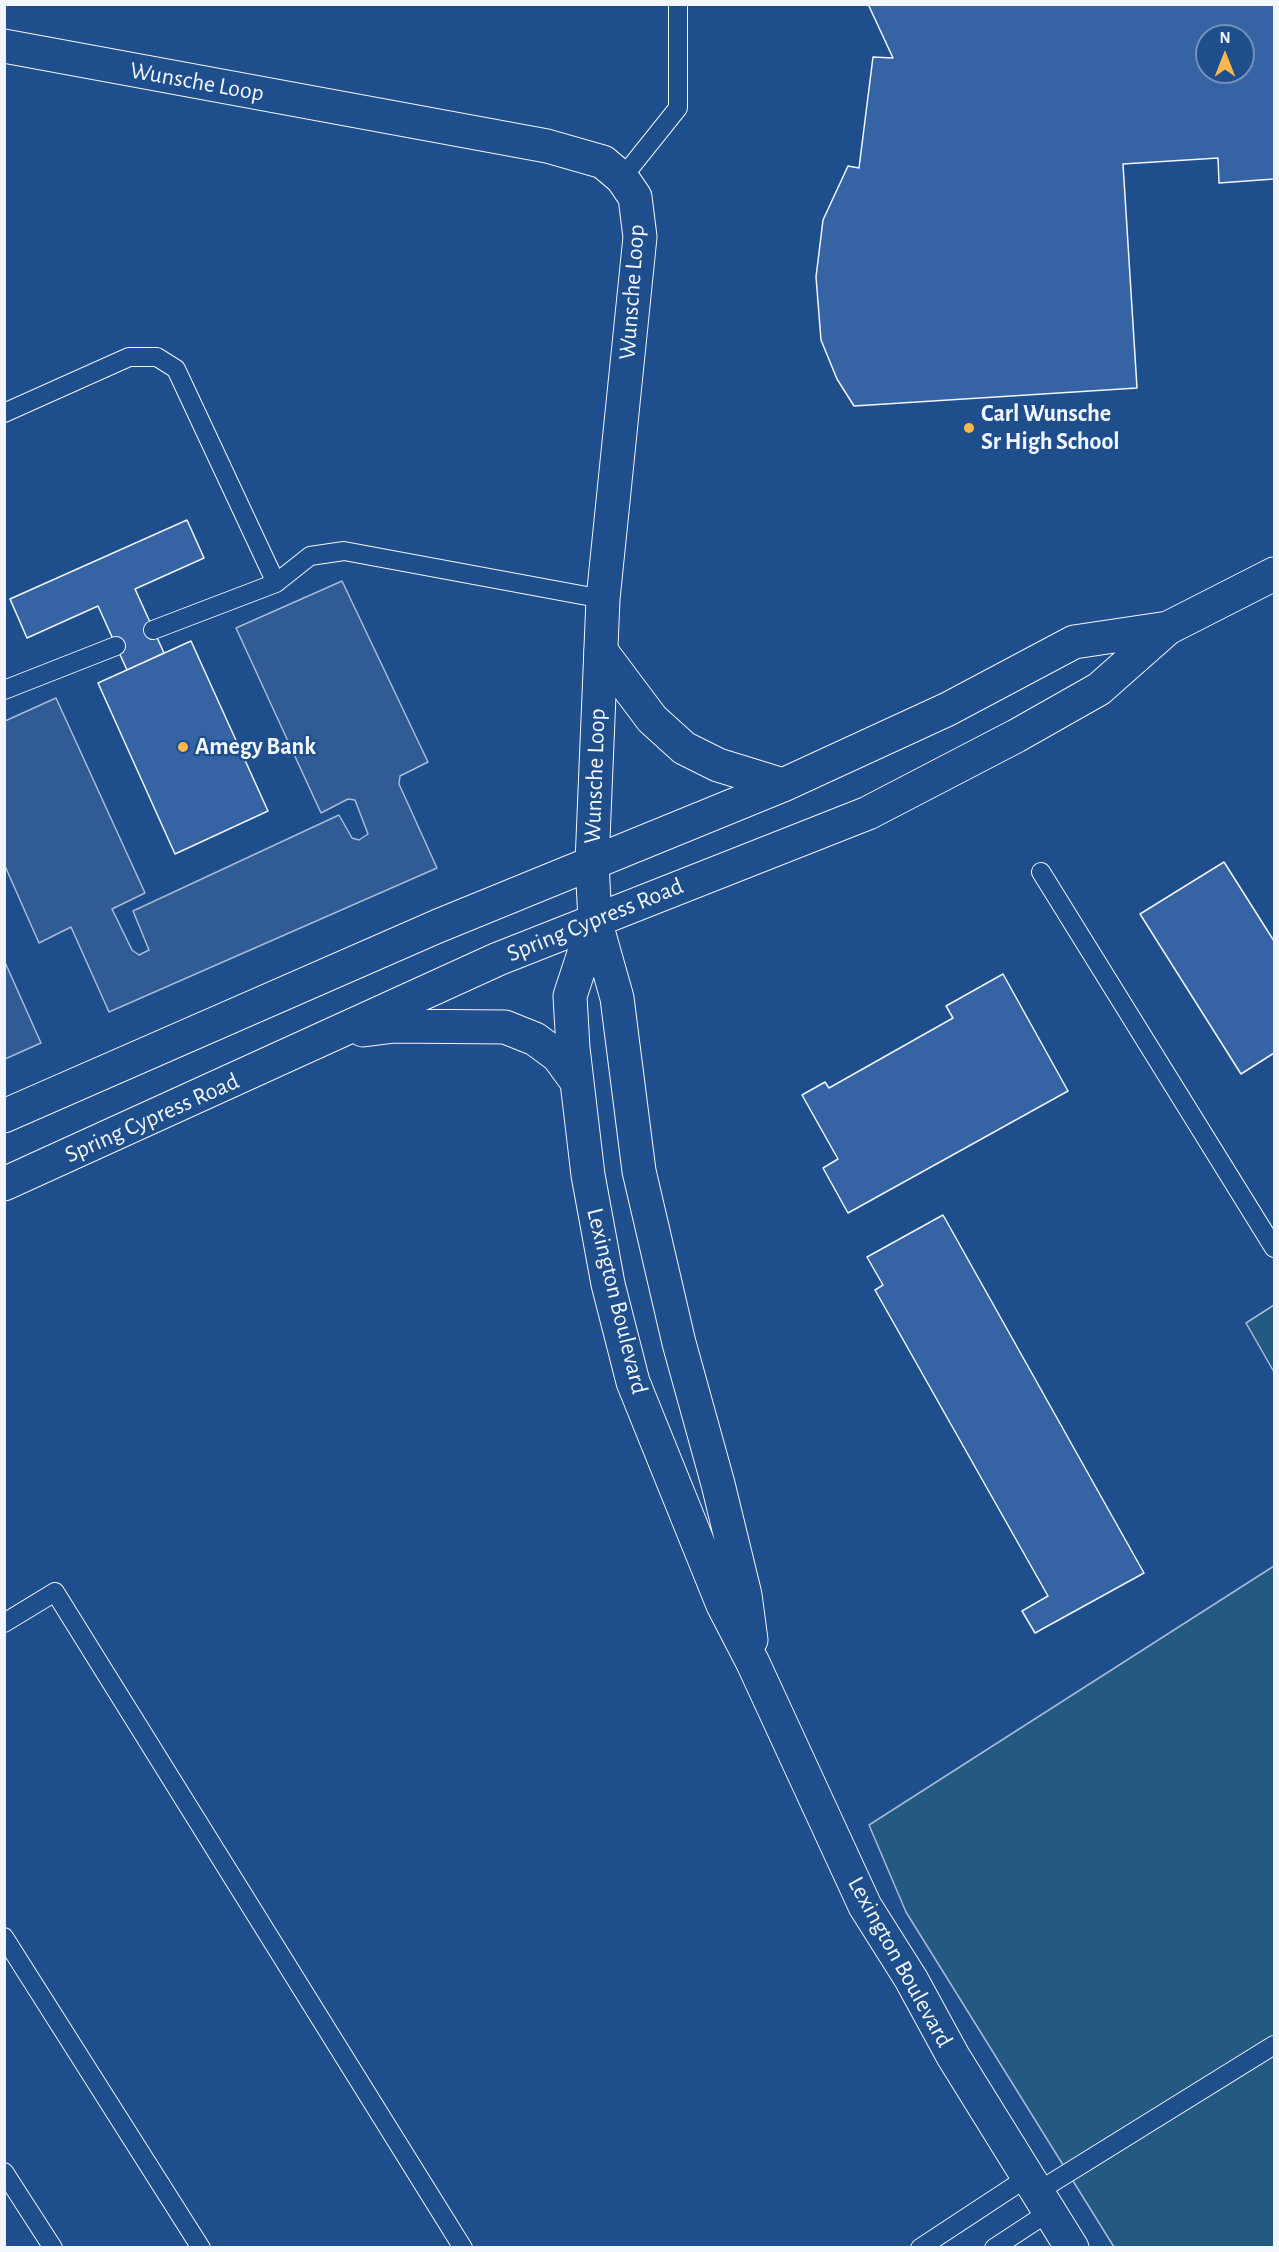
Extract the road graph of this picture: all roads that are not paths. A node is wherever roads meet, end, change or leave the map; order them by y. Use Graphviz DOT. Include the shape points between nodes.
graph roads {
  1 [pos="678,4"];
  2 [pos="4,46"];
  3 [pos="622,178"];
  4 [pos="4,413"];
  5 [pos="1275,574"];
  6 [pos="276,583"];
  7 [pos="603,599"];
  8 [pos="1168,628"];
  9 [pos="153,630"];
  10 [pos="116,645"];
  11 [pos="601,651"];
  12 [pos="4,690"];
  13 [pos="783,785"];
  14 [pos="592,863"];
  15 [pos="1041,872"];
  16 [pos="595,920"];
  17 [pos="340,1033"];
  18 [pos="577,1082"];
  19 [pos="4,1116"];
  20 [pos="4,1184"];
  21 [pos="1275,1248"];
  22 [pos="4,1623"];
  23 [pos="753,1663"];
  24 [pos="4,1937"];
  25 [pos="1275,2045"];
  26 [pos="4,2172"];
  27 [pos="1038,2194"];
  28 [pos="53,2247"];
  29 [pos="201,2247"];
  30 [pos="463,2247"];
  31 [pos="920,2247"];
  32 [pos="994,2247"];
  33 [pos="1072,2247"];
  1 -- 3 [label="lane" via="678,108"];
  2 -- 3 [label="main road, Wunsche Loop" via="547,146 603,162"];
  3 -- 7 [label="main road, Wunsche Loop" via="635,197 640,237"];
  4 -- 6 [label="lane" via="129,357 157,357 176,369"];
  5 -- 8 [label="main road, Spring Cypress Road"];
  6 -- 7 [label="lane" via="310,556 344,551"];
  6 -- 9 [label="lane"];
  7 -- 11 [label="main road, Wunsche Loop"];
  8 -- 13 [label="main road, Spring Cypress Road" via="1074,642 948,709"];
  8 -- 16 [label="main road, Spring Cypress Road" via="1099,689 868,813"];
  10 -- 12 [label="lane"];
  11 -- 13 [label="main road" via="652,719 684,748 718,765"];
  11 -- 14 [label="main road, Wunsche Loop"];
  13 -- 14 [label="main road, Spring Cypress Road"];
  14 -- 16 [label="main road, Lexington Boulevard"];
  14 -- 19 [label="main road, Spring Cypress Road"];
  15 -- 21 [label="lane"];
  16 -- 17 [label="main road, Spring Cypress Road" via="498,959"];
  16 -- 18 [label="main road, Lexington Boulevard" via="570,996"];
  16 -- 23 [label="main road, Lexington Boulevard" via="617,998 639,1171 745,1595"];
  17 -- 18 [label="main road" via="395,1026 505,1027 535,1039 558,1056"];
  17 -- 20 [label="main road, Spring Cypress Road"];
  18 -- 23 [label="main road, Lexington Boulevard" via="588,1175 608,1284 633,1382 723,1605"];
  22 -- 30 [label="lane" via="55,1592"];
  23 -- 27 [label="main road, Lexington Boulevard" via="865,1906"];
  24 -- 29 [label="lane"];
  25 -- 27 [label="lane"];
  26 -- 28 [label="lane"];
  27 -- 31 [label="lane"];
  27 -- 32 [label="lane"];
  27 -- 33 [label="main road, Lexington Boulevard"];
}
